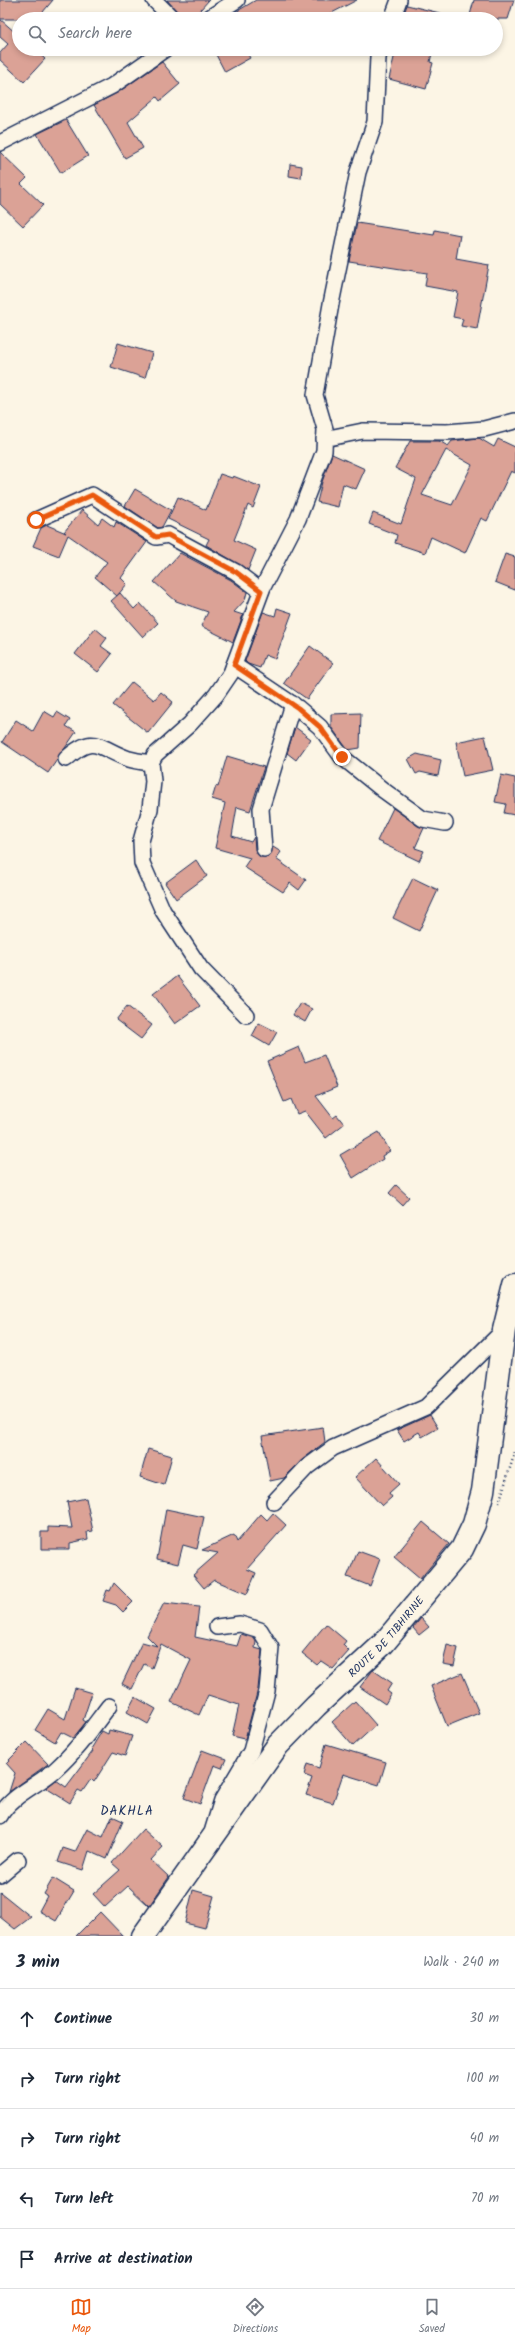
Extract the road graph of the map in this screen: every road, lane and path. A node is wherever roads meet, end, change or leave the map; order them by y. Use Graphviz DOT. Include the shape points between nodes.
graph roads {
  1 [pos="154,0"];
  2 [pos="237,0"];
  3 [pos="399,0"];
  4 [pos="166,12"];
  5 [pos="218,12"];
  6 [pos="395,12"];
  7 [pos="155,56"];
  8 [pos="378,56"];
  9 [pos="0,143"];
  10 [pos="515,421"];
  11 [pos="324,439"];
  12 [pos="36,520"];
  13 [pos="261,591"];
  14 [pos="234,665"];
  15 [pos="293,704"];
  16 [pos="66,759"];
  17 [pos="151,763"];
  18 [pos="444,823"];
  19 [pos="264,849"];
  20 [pos="246,1015"];
  21 [pos="515,1285"];
  22 [pos="504,1330"];
  23 [pos="274,1502"];
  24 [pos="217,1627"];
  25 [pos="109,1706"];
  26 [pos="0,1816"];
  27 [pos="209,1842"];
  28 [pos="18,1860"];
  29 [pos="0,1875"];
  30 [pos="143,1936"];
  1 -- 4 [label="street"];
  2 -- 5 [label="street"];
  3 -- 6 [label="street"];
  7 -- 9 [label="street" via="112,86"];
  8 -- 11 [label="street" via="375,122 358,172 330,304 315,395 325,429"];
  10 -- 11 [label="street" via="484,429 446,432 363,431"];
  11 -- 13 [label="street" via="324,451 298,518"];
  12 -- 13 [label="street" via="92,495 156,537 168,535 236,572"];
  13 -- 14 [label="street"];
  14 -- 15 [label="street"];
  14 -- 17 [label="street" via="216,695 190,724 155,755"];
  15 -- 18 [label="street" via="320,727 342,757 383,790 423,819"];
  15 -- 19 [label="street" via="261,809"];
  16 -- 17 [label="street" via="79,747 94,743 130,759"];
  17 -- 20 [label="street" via="153,781 150,809 141,841 142,863 163,911 196,962"];
  21 -- 22 [label="street, ROUTE DE TIBHIRINE"];
  22 -- 23 [label="street" via="426,1407 333,1448 308,1467"];
  22 -- 27 [label="street, ROUTE DE TIBHIRINE" via="483,1491 474,1524 462,1549 383,1644 278,1745"];
  24 -- 27 [label="street" via="240,1624 260,1630 270,1648 267,1691 251,1751 222,1800"];
  25 -- 26 [label="street" via="78,1747 55,1770 17,1798"];
  27 -- 30 [label="street, ROUTE DE TIBHIRINE"];
  28 -- 29 [label="street"];
}
